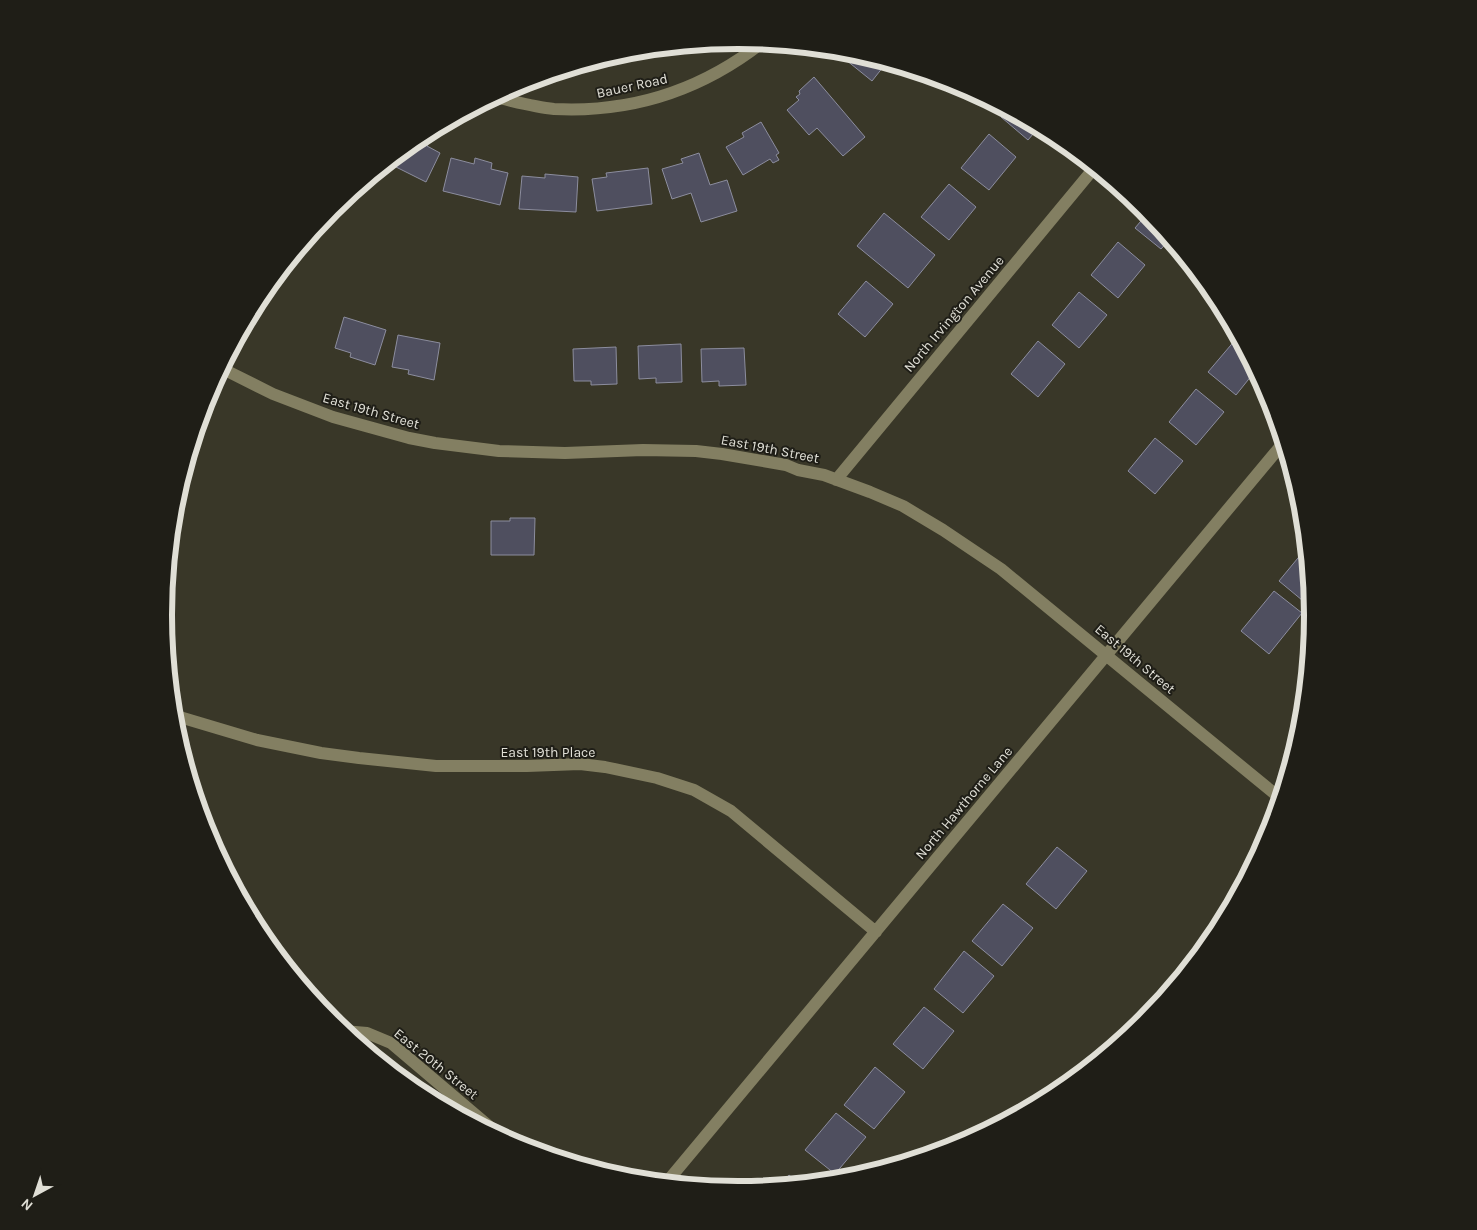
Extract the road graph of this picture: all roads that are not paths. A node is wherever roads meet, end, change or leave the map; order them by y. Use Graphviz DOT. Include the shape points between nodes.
graph roads {
  1 [pos="753,49"];
  2 [pos="505,99"];
  3 [pos="1091,173"];
  4 [pos="228,371"];
  5 [pos="1279,448"];
  6 [pos="836,480"];
  7 [pos="1106,656"];
  8 [pos="182,718"];
  9 [pos="1275,795"];
  10 [pos="876,932"];
  11 [pos="356,1032"];
  12 [pos="480,1119"];
  13 [pos="671,1177"];
  1 -- 2 [label="street, Bauer Road" via="703,81 643,101 591,109 560,109"];
  3 -- 6 [label="street, North Irvington Avenue"];
  4 -- 6 [label="street, East 19th Street" via="273,394 334,417 435,443 499,452 696,451 786,465"];
  5 -- 7 [label="street, North Hawthorne Lane"];
  6 -- 7 [label="street, East 19th Street" via="903,506 951,535 1001,569"];
  7 -- 9 [label="street, East 19th Street"];
  7 -- 10 [label="street, North Hawthorne Lane"];
  8 -- 10 [label="street, East 19th Place" via="257,740 359,758 454,766 580,764 657,778 694,790 731,811"];
  10 -- 13 [label="street, North Hawthorne Lane"];
  11 -- 12 [label="street, East 20th Street" via="391,1043"];
}
